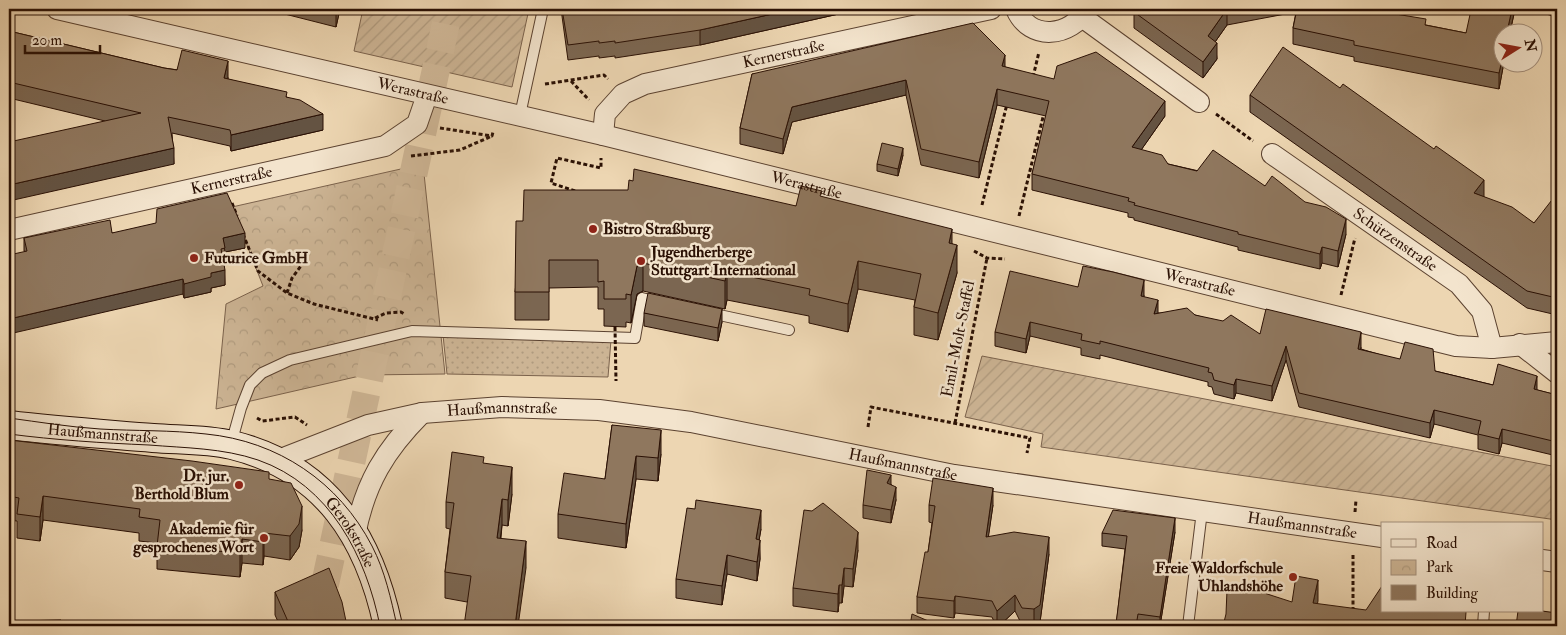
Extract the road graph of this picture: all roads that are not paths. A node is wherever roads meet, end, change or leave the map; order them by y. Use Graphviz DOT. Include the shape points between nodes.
graph roads {
  1 [pos="57,9"];
  2 [pos="543,9"];
  3 [pos="991,9"];
  4 [pos="1016,9"];
  5 [pos="1084,13"];
  6 [pos="427,95"];
  7 [pos="1199,102"];
  8 [pos="520,115"];
  9 [pos="603,135"];
  10 [pos="1272,154"];
  11 [pos="9,230"];
  12 [pos="669,304"];
  13 [pos="697,310"];
  14 [pos="789,330"];
  15 [pos="1557,342"];
  16 [pos="1520,344"];
  17 [pos="1492,348"];
  18 [pos="1557,373"];
  19 [pos="422,413"];
  20 [pos="9,425"];
  21 [pos="230,445"];
  22 [pos="280,462"];
  23 [pos="1202,511"];
  24 [pos="355,535"];
  25 [pos="1381,537"];
  26 [pos="1544,560"];
  27 [pos="1557,562"];
  28 [pos="1484,612"];
  29 [pos="388,626"];
  30 [pos="1188,626"];
  31 [pos="1483,626"];
  1 -- 6 [label="street, Werastraße"];
  2 -- 8 [label="lane"];
  3 -- 9 [label="street, Kernerstraße" via="645,84 623,94 605,114"];
  4 -- 5 [label="street" via="1025,22 1044,32 1059,32 1072,26"];
  5 -- 7 [label="street"];
  6 -- 8 [label="street, Werastraße"];
  6 -- 11 [label="street, Kernerstraße" via="417,124 385,146"];
  8 -- 9 [label="street, Werastraße"];
  9 -- 17 [label="street, Werastraße" via="1456,346"];
  10 -- 17 [label="street, Schützenstraße" via="1459,284 1482,311"];
  12 -- 21 [label="lane" via="642,298 635,338 412,331 290,360 262,374 250,385"];
  13 -- 14 [label="lane"];
  15 -- 16 [label="street, Werastraße"];
  16 -- 17 [label="street, Werastraße"];
  16 -- 18 [label="street"];
  19 -- 22 [label="street, Haußmannstraße" via="344,433"];
  19 -- 23 [label="street, Haußmannstraße" via="502,407 599,410 691,422 954,475"];
  19 -- 24 [label="street" via="398,438 376,471 362,505"];
  20 -- 21 [label="street, Haußmannstraße"];
  21 -- 22 [label="street, Haußmannstraße"];
  22 -- 24 [label="street, Gerokstraße" via="305,478 334,504"];
  23 -- 25 [label="street, Haußmannstraße"];
  23 -- 30 [label="lane"];
  24 -- 29 [label="street, Gerokstraße" via="373,571"];
  26 -- 27 [label="street"];
  28 -- 31 [label="lane"];
}
